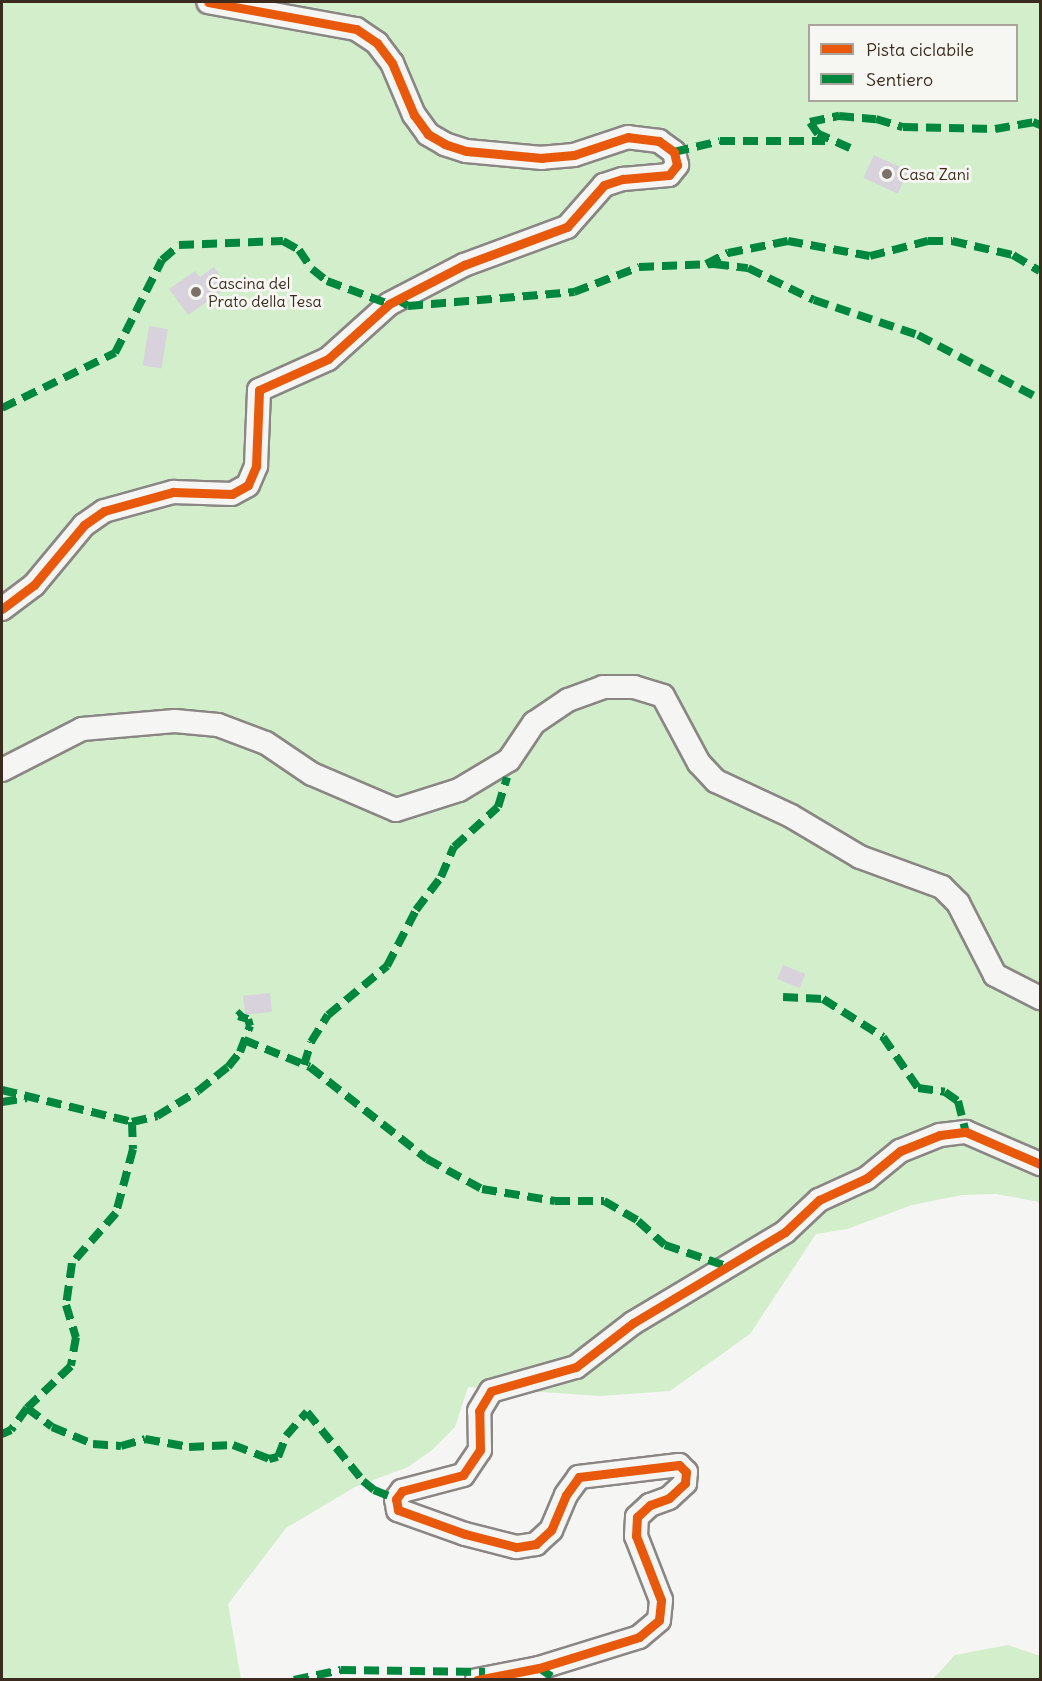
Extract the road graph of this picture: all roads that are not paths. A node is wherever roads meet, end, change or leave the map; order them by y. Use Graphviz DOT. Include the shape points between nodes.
graph roads {
  1 [pos="208,2"];
  2 [pos="2,609"];
  3 [pos="2,770"];
  4 [pos="1041,998"];
  5 [pos="1041,1164"];
  6 [pos="477,1680"];
  1 -- 2 [label="street" via="356,29 377,43 392,63 414,115 428,134 445,144 466,151 542,158 574,154 628,137 658,141 674,152 677,165 669,175 623,179 604,185 567,227 464,265 388,304 328,359 259,390 256,466 248,485 232,494 173,492 104,511 84,525 34,585"];
  3 -- 4 [label="street" via="82,729 175,721 218,725 266,742 312,774 396,810 459,790 509,760 534,723 568,700 603,687 634,687 663,696 699,763 716,781 791,816 860,857 942,887 958,903 995,975"];
  5 -- 6 [label="street" via="975,1134 940,1135 900,1151 867,1178 819,1200 785,1232 633,1323 576,1367 491,1391 479,1411 480,1450 463,1475 402,1491 396,1499 398,1510 516,1547 536,1544 551,1530 566,1495 579,1477 679,1465 686,1472 685,1483 669,1498 650,1504 637,1518 636,1536 661,1600 659,1620 639,1637 539,1668"];
}
